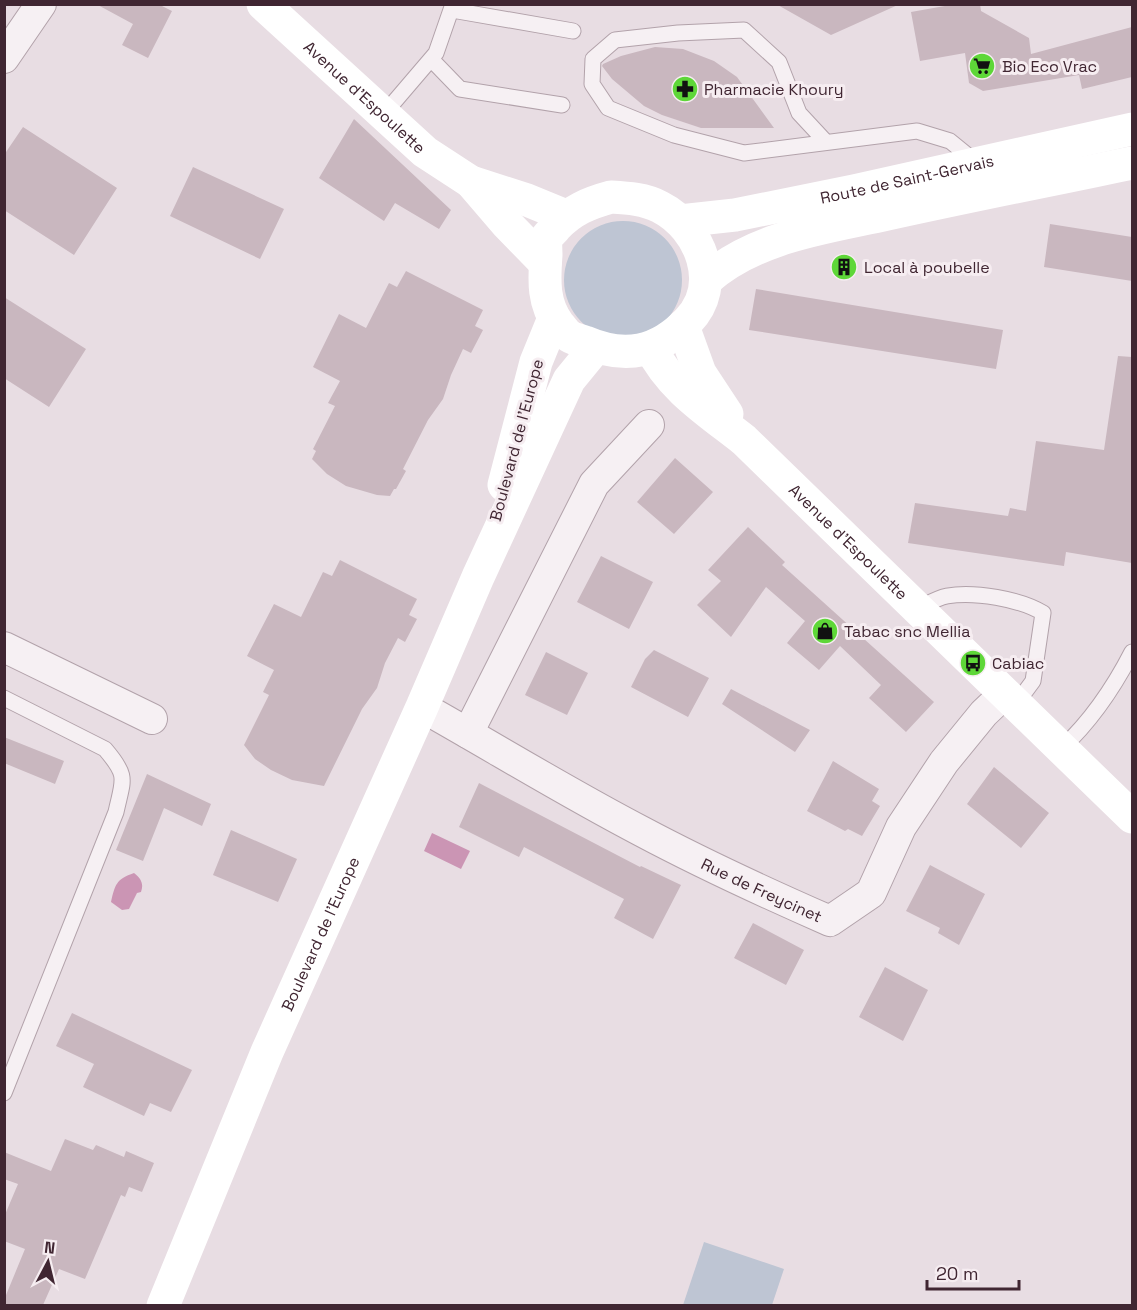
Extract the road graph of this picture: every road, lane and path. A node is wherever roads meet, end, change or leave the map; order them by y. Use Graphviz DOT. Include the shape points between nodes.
graph roads {
  1 [pos="41,4"];
  2 [pos="263,4"];
  3 [pos="453,7"];
  4 [pos="573,31"];
  5 [pos="4,58"];
  6 [pos="431,59"];
  7 [pos="562,105"];
  8 [pos="383,115"];
  9 [pos="1132,129"];
  10 [pos="825,141"];
  11 [pos="1132,163"];
  12 [pos="979,165"];
  13 [pos="471,182"];
  14 [pos="566,216"];
  15 [pos="680,221"];
  16 [pos="545,263"];
  17 [pos="706,280"];
  18 [pos="554,318"];
  19 [pos="683,326"];
  20 [pos="596,347"];
  21 [pos="651,348"];
  22 [pos="649,425"];
  23 [pos="744,441"];
  24 [pos="484,565"];
  25 [pos="917,609"];
  26 [pos="4,647"];
  27 [pos="1132,652"];
  28 [pos="4,698"];
  29 [pos="1010,699"];
  30 [pos="422,707"];
  31 [pos="152,719"];
  32 [pos="468,733"];
  33 [pos="1062,748"];
  34 [pos="1132,817"];
  35 [pos="4,1093"];
  36 [pos="163,1305"];
  1 -- 5 [label="street"];
  2 -- 8 [label="main road, Avenue d'Espoulette"];
  3 -- 4 [label="lane"];
  3 -- 6 [label="lane"];
  6 -- 7 [label="lane" via="460,88"];
  6 -- 8 [label="lane"];
  8 -- 13 [label="main road, Avenue d'Espoulette" via="425,152"];
  9 -- 12 [label="main road, Route de Saint-Gervais"];
  10 -- 10 [label="lane" via="799,113 779,62 744,30 615,40 593,59 592,84 608,108 674,135 744,153"];
  10 -- 12 [label="lane" via="917,131 951,141"];
  11 -- 17 [label="main road, Route de Saint-Gervais" via="784,237 738,256"];
  12 -- 15 [label="main road, Route de Saint-Gervais" via="735,215"];
  13 -- 14 [label="main road"];
  13 -- 16 [label="main road"];
  14 -- 15 [label="main road" via="611,197 636,198 659,206"];
  14 -- 16 [label="main road" via="547,237"];
  15 -- 17 [label="main road" via="695,240"];
  16 -- 18 [label="main road" via="543,281"];
  17 -- 19 [label="main road" via="697,312"];
  18 -- 20 [label="main road" via="568,335"];
  18 -- 24 [label="main road, Boulevard de l'Europe" via="536,362"];
  19 -- 21 [label="main road"];
  19 -- 23 [label="main road, Avenue d'Espoulette" via="700,373"];
  20 -- 21 [label="main road" via="620,352"];
  20 -- 24 [label="main road, Boulevard de l'Europe" via="569,380"];
  21 -- 23 [label="main road, Avenue d'Espoulette" via="677,386"];
  22 -- 32 [label="street" via="594,484"];
  23 -- 25 [label="main road, Avenue d'Espoulette"];
  24 -- 30 [label="main road, Boulevard de l'Europe"];
  25 -- 29 [label="main road, Avenue d'Espoulette"];
  25 -- 29 [label="lane" via="945,596 969,593 1030,605 1042,613 1033,681"];
  26 -- 31 [label="street"];
  27 -- 33 [label="lane" via="1106,699"];
  28 -- 35 [label="lane" via="105,749 124,778 116,812"];
  29 -- 32 [label="street, Rue de Freycinet" via="984,713 944,762 901,827 871,893 830,921 640,831"];
  29 -- 33 [label="main road, Avenue d'Espoulette"];
  30 -- 32 [label="street, Rue de Freycinet"];
  30 -- 36 [label="main road, Boulevard de l'Europe" via="267,1052"];
  33 -- 34 [label="main road, Avenue d'Espoulette"];
}
